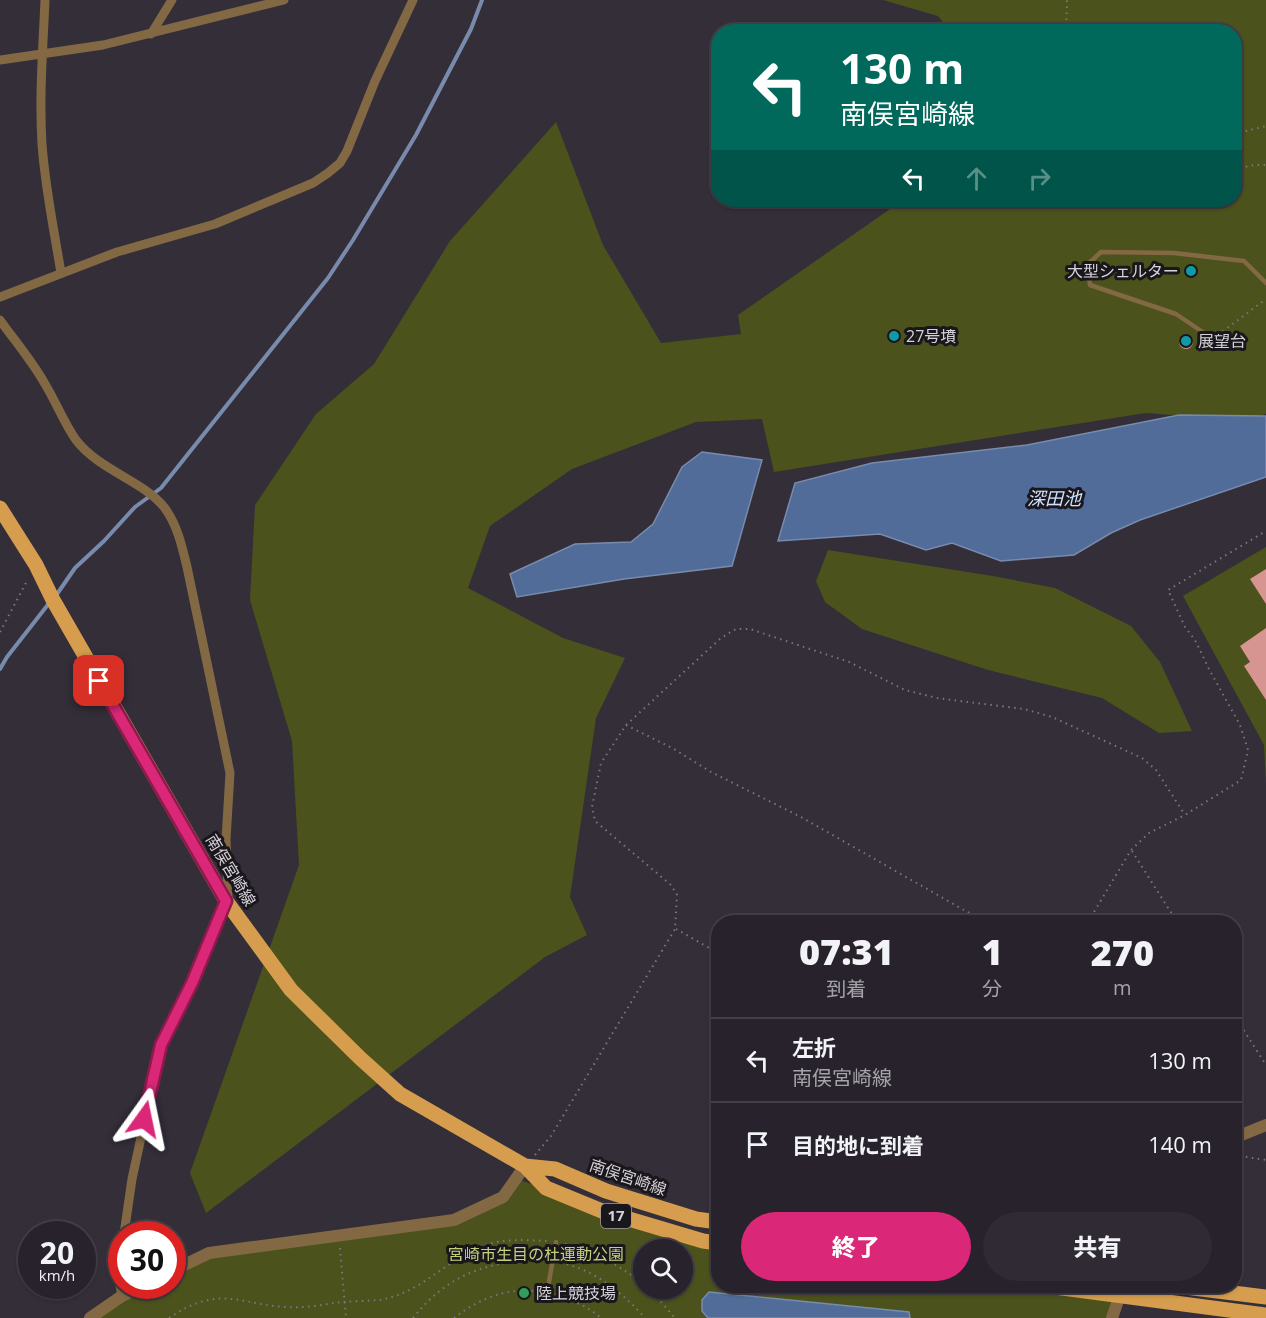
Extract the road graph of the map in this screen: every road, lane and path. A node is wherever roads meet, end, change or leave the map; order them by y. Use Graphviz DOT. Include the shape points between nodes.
graph roads {
  1 [pos="45,0"];
  2 [pos="172,0"];
  3 [pos="284,0"];
  4 [pos="413,0"];
  5 [pos="1067,0"];
  6 [pos="1066,24"];
  7 [pos="151,34"];
  8 [pos="42,55"];
  9 [pos="0,60"];
  10 [pos="1266,126"];
  11 [pos="1242,132"];
  12 [pos="1266,165"];
  13 [pos="1242,167"];
  14 [pos="61,273"];
  15 [pos="1266,283"];
  16 [pos="0,297"];
  17 [pos="1266,299"];
  18 [pos="0,320"];
  19 [pos="1212,344"];
  20 [pos="0,508"];
  21 [pos="1266,531"];
  22 [pos="38,568"];
  23 [pos="0,632"];
  24 [pos="627,725"];
  25 [pos="1185,815"];
  26 [pos="1131,850"];
  27 [pos="226,901"];
  28 [pos="973,915"];
  29 [pos="1092,915"];
  30 [pos="1173,915"];
  31 [pos="675,929"];
  32 [pos="711,949"];
  33 [pos="1242,1028"];
  34 [pos="1266,1065"];
  35 [pos="1266,1125"];
  36 [pos="1242,1135"];
  37 [pos="1242,1156"];
  38 [pos="1266,1160"];
  39 [pos="525,1166"];
  40 [pos="126,1221"];
  41 [pos="711,1221"];
  42 [pos="556,1242"];
  43 [pos="711,1242"];
  44 [pos="340,1248"];
  45 [pos="553,1261"];
  46 [pos="186,1264"];
  47 [pos="633,1276"];
  48 [pos="547,1293"];
  49 [pos="1121,1293"];
  50 [pos="1139,1293"];
  51 [pos="1234,1293"];
  52 [pos="1266,1297"];
  53 [pos="118,1299"];
  54 [pos="659,1299"];
  55 [pos="344,1302"];
  56 [pos="1266,1315"];
  57 [pos="674,1316"];
  58 [pos="90,1318"];
  59 [pos="169,1318"];
  60 [pos="346,1318"];
  61 [pos="412,1318"];
  62 [pos="454,1318"];
  63 [pos="601,1318"];
  64 [pos="645,1318"];
  65 [pos="667,1318"];
  66 [pos="1112,1318"];
  1 -- 8 [label="street"];
  2 -- 7 [label="street"];
  3 -- 7 [label="street"];
  4 -- 14 [label="street" via="347,151 328,173 215,224 117,252"];
  5 -- 6 [label="path"];
  7 -- 8 [label="street"];
  8 -- 9 [label="street"];
  8 -- 14 [label="street" via="45,183"];
  10 -- 11 [label="path"];
  12 -- 13 [label="path"];
  14 -- 16 [label="street"];
  15 -- 19 [label="lane" via="1244,261 1174,253 1101,252 1087,265 1090,285 1176,314 1210,337"];
  17 -- 19 [label="path"];
  18 -- 27 [label="street" via="44,381 76,440 91,456 162,505 179,537 230,773"];
  20 -- 22 [label="main road, 南俣宮崎線 / 17"];
  21 -- 25 [label="path" via="1168,590 1240,725 1248,750 1241,780"];
  22 -- 23 [label="path"];
  22 -- 27 [label="main road, 南俣宮崎線 / 17"];
  24 -- 25 [label="path" via="721,638 736,628 750,629 849,662 905,690 1052,717 1142,758 1156,770"];
  24 -- 28 [label="path" via="822,828"];
  24 -- 31 [label="path" via="601,763 592,807 595,821 671,885 676,895"];
  25 -- 26 [label="path" via="1149,833"];
  26 -- 29 [label="path"];
  26 -- 30 [label="path"];
  27 -- 39 [label="main road, 南俣宮崎線 / 17" via="291,990 400,1094"];
  27 -- 40 [label="street" via="161,1045"];
  31 -- 32 [label="path"];
  31 -- 39 [label="path" via="551,1136"];
  33 -- 34 [label="path"];
  35 -- 36 [label="street"];
  37 -- 38 [label="path"];
  39 -- 41 [label="main road, 南俣宮崎線 / 17" via="555,1168 606,1191"];
  39 -- 43 [label="main road, 南俣宮崎線 / 17" via="546,1188 602,1211"];
  39 -- 46 [label="street" via="503,1197 454,1220 209,1253"];
  42 -- 45 [label="lane"];
  42 -- 47 [label="path" via="583,1248"];
  42 -- 55 [label="path" via="508,1240 480,1247 402,1294"];
  44 -- 55 [label="path"];
  45 -- 48 [label="lane"];
  45 -- 61 [label="path" via="516,1260 473,1270 448,1283"];
  45 -- 64 [label="path" via="607,1284"];
  48 -- 62 [label="path" via="491,1296"];
  48 -- 63 [label="path" via="574,1302"];
  49 -- 66 [label="street"];
  50 -- 56 [label="main road"];
  51 -- 52 [label="main road"];
  53 -- 58 [label="street"];
  54 -- 57 [label="path"];
  55 -- 59 [label="path" via="301,1307 231,1298 207,1299"];
  55 -- 60 [label="path"];
  57 -- 65 [label="path"];
}
